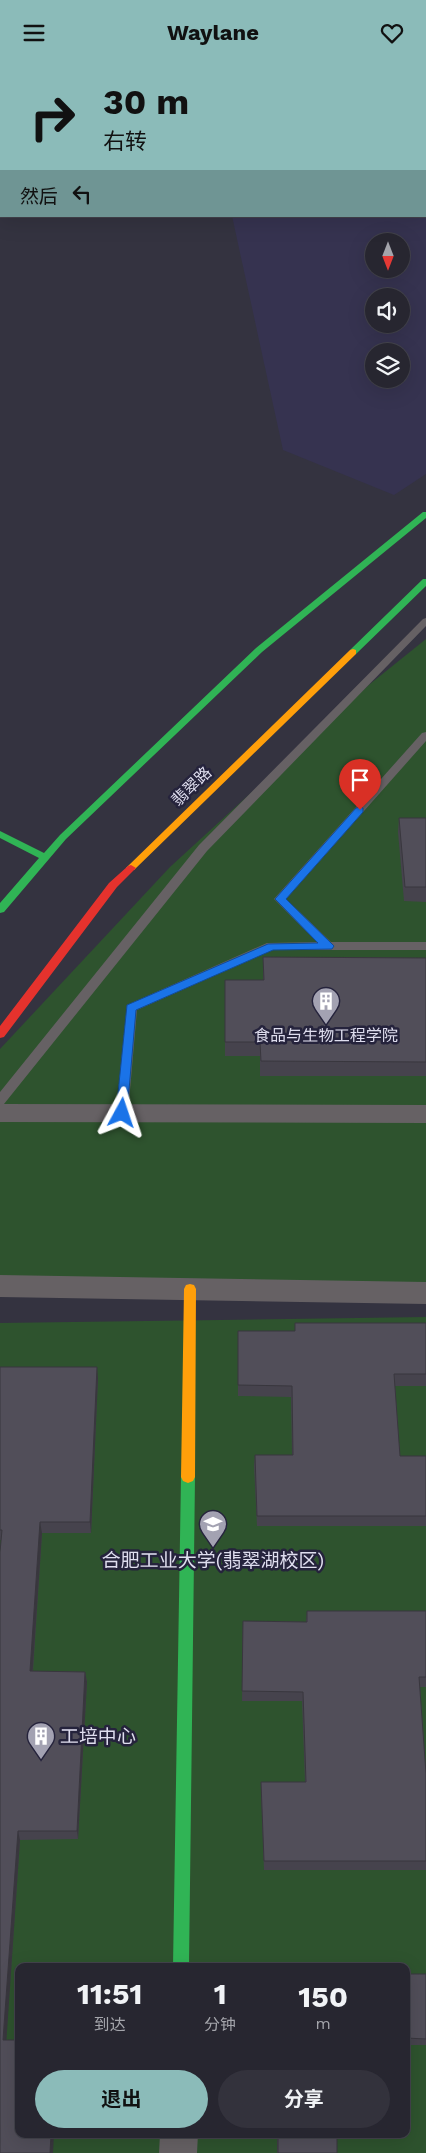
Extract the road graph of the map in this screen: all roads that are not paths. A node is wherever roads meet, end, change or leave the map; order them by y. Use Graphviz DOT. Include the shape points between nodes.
graph roads {
  1 [pos="426,514"];
  2 [pos="426,581"];
  3 [pos="426,621"];
  4 [pos="426,735"];
  5 [pos="0,834"];
  6 [pos="45,857"];
  7 [pos="0,910"];
  8 [pos="328,946"];
  9 [pos="426,946"];
  10 [pos="0,1034"];
  11 [pos="0,1101"];
  12 [pos="0,1113"];
  13 [pos="122,1113"];
  14 [pos="426,1114"];
  15 [pos="0,1286"];
  16 [pos="190,1289"];
  17 [pos="426,1293"];
  18 [pos="181,1963"];
  19 [pos="178,2138"];
  20 [pos="178,2153"];
  1 -- 6 [label="main road" via="259,650 62,837"];
  2 -- 10 [label="main road, 翡翠路" via="113,885"];
  3 -- 11 [label="lane" via="203,848"];
  4 -- 8 [label="lane" via="280,899"];
  5 -- 6 [label="main road"];
  6 -- 7 [label="main road"];
  8 -- 9 [label="lane"];
  8 -- 13 [label="lane" via="271,946 131,1008"];
  12 -- 13 [label="street"];
  13 -- 14 [label="street"];
  15 -- 16 [label="street"];
  16 -- 17 [label="street"];
  16 -- 18 [label="main road"];
  19 -- 20 [label="street"];
}
